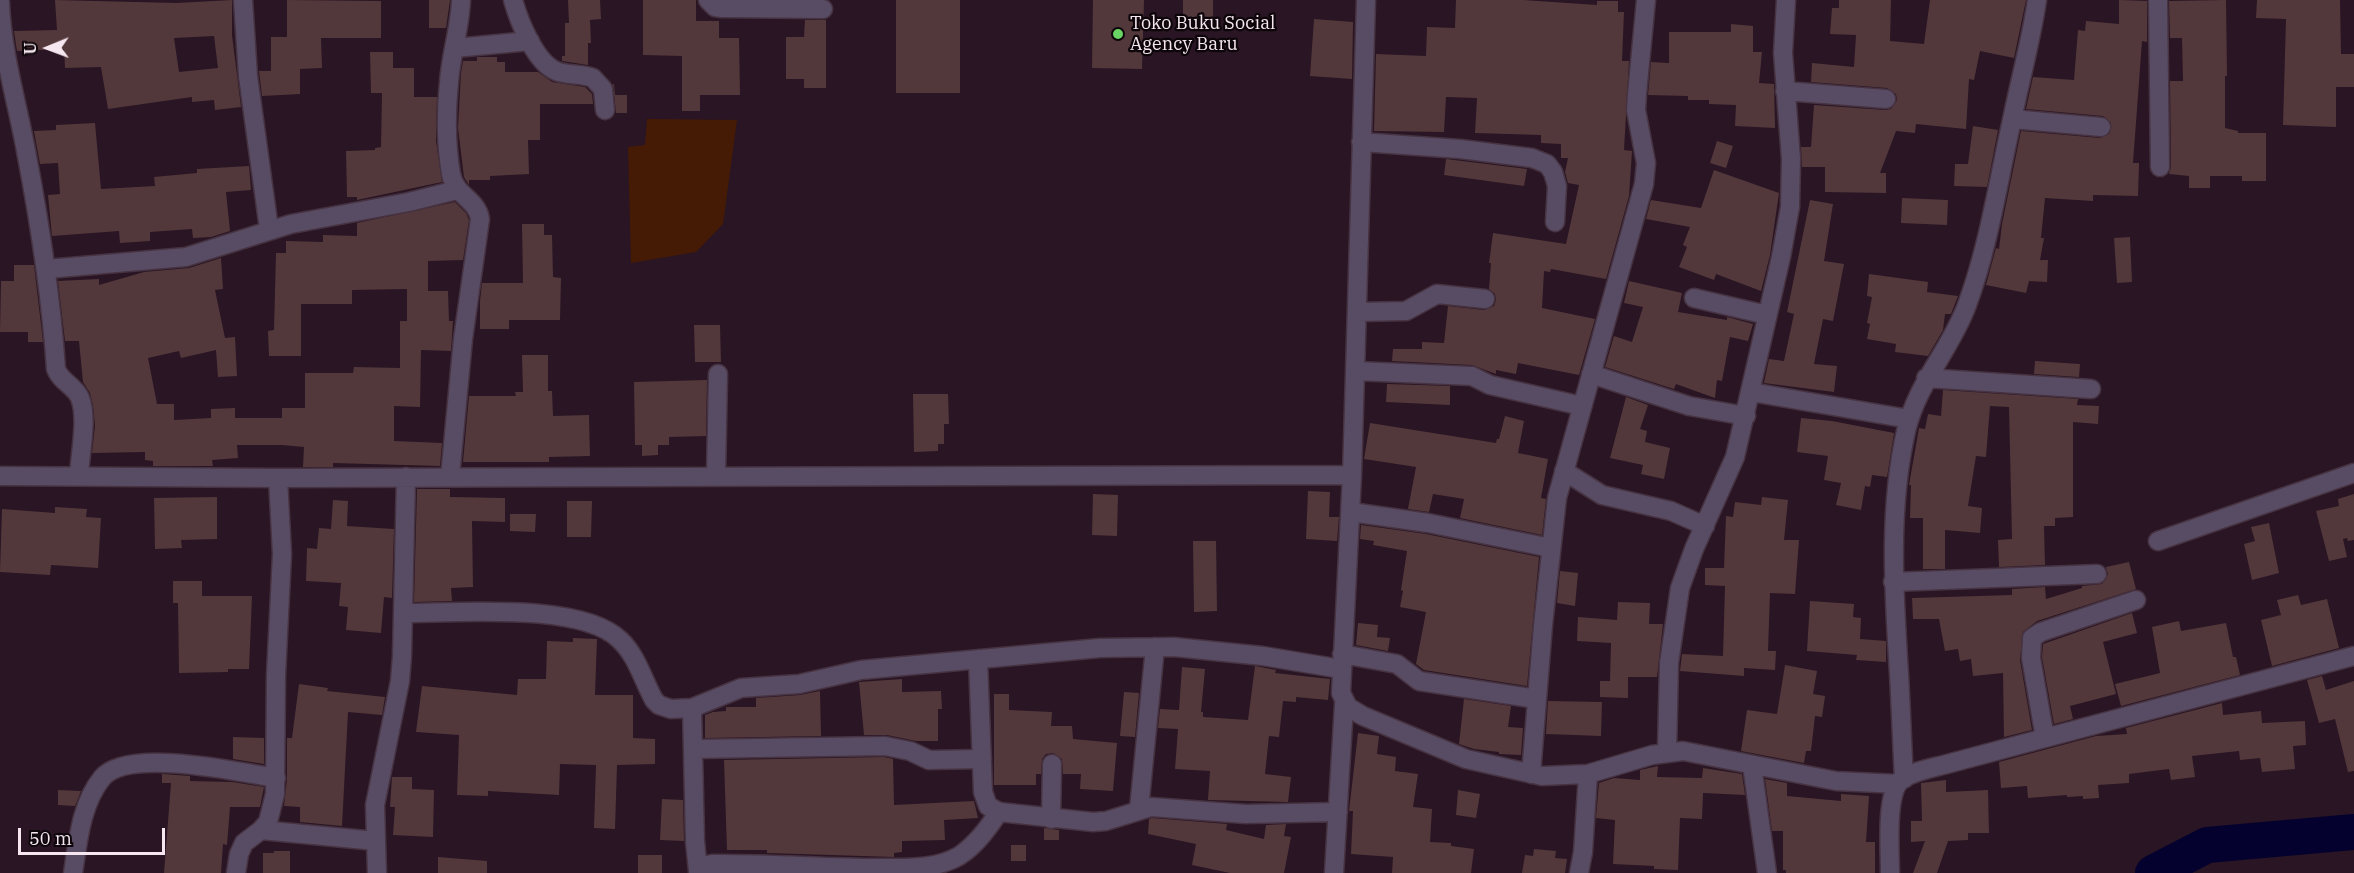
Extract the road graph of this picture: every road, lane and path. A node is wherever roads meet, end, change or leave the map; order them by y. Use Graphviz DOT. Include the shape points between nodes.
graph roads {
  1 [pos="243,0"];
  2 [pos="461,0"];
  3 [pos="513,0"];
  4 [pos="708,0"];
  5 [pos="1366,0"];
  6 [pos="1646,0"];
  7 [pos="1786,0"];
  8 [pos="2037,0"];
  9 [pos="2158,0"];
  10 [pos="0,3"];
  11 [pos="823,9"];
  12 [pos="530,41"];
  13 [pos="454,48"];
  14 [pos="1785,91"];
  15 [pos="1886,99"];
  16 [pos="8,100"];
  17 [pos="605,110"];
  18 [pos="2012,119"];
  19 [pos="2102,128"];
  20 [pos="1362,142"];
  21 [pos="2160,167"];
  22 [pos="457,190"];
  23 [pos="1555,222"];
  24 [pos="269,230"];
  25 [pos="47,269"];
  26 [pos="1694,298"];
  27 [pos="1485,299"];
  28 [pos="1358,312"];
  29 [pos="1767,315"];
  30 [pos="1356,371"];
  31 [pos="718,374"];
  32 [pos="1591,374"];
  33 [pos="1926,378"];
  34 [pos="2091,389"];
  35 [pos="1751,392"];
  36 [pos="1582,406"];
  37 [pos="1746,416"];
  38 [pos="1909,418"];
  39 [pos="1564,471"];
  40 [pos="2354,473"];
  41 [pos="1352,475"];
  42 [pos="0,476"];
  43 [pos="79,476"];
  44 [pos="716,476"];
  45 [pos="406,477"];
  46 [pos="450,477"];
  47 [pos="278,478"];
  48 [pos="1351,512"];
  49 [pos="1705,526"];
  50 [pos="2158,541"];
  51 [pos="1551,548"];
  52 [pos="2097,574"];
  53 [pos="1893,582"];
  54 [pos="2136,600"];
  55 [pos="404,613"];
  56 [pos="1155,647"];
  57 [pos="2354,656"];
  58 [pos="978,659"];
  59 [pos="1341,661"];
  60 [pos="1537,699"];
  61 [pos="1344,704"];
  62 [pos="692,708"];
  63 [pos="2044,738"];
  64 [pos="693,749"];
  65 [pos="1667,752"];
  66 [pos="982,759"];
  67 [pos="1052,764"];
  68 [pos="1752,765"];
  69 [pos="1531,774"];
  70 [pos="1588,774"];
  71 [pos="276,778"];
  72 [pos="1901,781"];
  73 [pos="1139,810"];
  74 [pos="999,812"];
  75 [pos="1338,812"];
  76 [pos="1051,819"];
  77 [pos="261,830"];
  78 [pos="376,841"];
  79 [pos="831,871"];
  80 [pos="698,872"];
  81 [pos="73,873"];
  82 [pos="236,873"];
  83 [pos="377,873"];
  84 [pos="1334,873"];
  85 [pos="1579,873"];
  86 [pos="1767,873"];
  87 [pos="1890,873"];
  1 -- 24 [label="street" via="248,76"];
  2 -- 13 [label="street"];
  3 -- 12 [label="street"];
  4 -- 11 [label="street" via="722,8"];
  5 -- 20 [label="street"];
  6 -- 32 [label="street" via="1636,94 1646,163 1644,184"];
  7 -- 14 [label="street" via="1782,31"];
  8 -- 18 [label="street"];
  9 -- 21 [label="street"];
  10 -- 16 [label="street"];
  12 -- 13 [label="street"];
  12 -- 17 [label="street" via="551,68 587,75 600,83"];
  13 -- 22 [label="street" via="448,117 450,166"];
  14 -- 15 [label="street"];
  14 -- 29 [label="street" via="1791,159 1790,207"];
  16 -- 25 [label="street"];
  18 -- 19 [label="street"];
  18 -- 33 [label="street" via="1975,281 1958,328"];
  20 -- 23 [label="street" via="1460,149 1532,158 1547,164 1557,186"];
  20 -- 28 [label="street"];
  22 -- 24 [label="street"];
  22 -- 46 [label="street" via="477,207 480,219 463,339"];
  24 -- 25 [label="street" via="186,257"];
  25 -- 43 [label="street" via="56,369 80,396 83,417"];
  26 -- 29 [label="street"];
  27 -- 28 [label="street" via="1437,294 1406,311"];
  28 -- 30 [label="street"];
  29 -- 35 [label="street"];
  30 -- 36 [label="street" via="1472,376 1490,385"];
  30 -- 41 [label="street"];
  31 -- 44 [label="street"];
  32 -- 36 [label="street"];
  32 -- 37 [label="street" via="1689,406"];
  33 -- 34 [label="street"];
  33 -- 38 [label="street"];
  35 -- 37 [label="street"];
  35 -- 38 [label="street"];
  36 -- 39 [label="street"];
  37 -- 49 [label="street" via="1728,476"];
  38 -- 53 [label="street" via="1896,487"];
  39 -- 49 [label="street" via="1602,495 1671,512"];
  39 -- 51 [label="street"];
  40 -- 50 [label="street"];
  41 -- 44 [label="street"];
  41 -- 48 [label="street"];
  42 -- 43 [label="street"];
  43 -- 47 [label="street"];
  44 -- 46 [label="street"];
  45 -- 46 [label="street"];
  45 -- 47 [label="street"];
  45 -- 55 [label="street"];
  47 -- 71 [label="street" via="282,554"];
  48 -- 51 [label="street" via="1408,519"];
  48 -- 59 [label="street"];
  49 -- 65 [label="street" via="1686,568 1675,613 1668,680"];
  51 -- 60 [label="street"];
  52 -- 53 [label="street"];
  53 -- 72 [label="street"];
  54 -- 63 [label="street" via="2032,638 2031,658"];
  55 -- 62 [label="street" via="536,614 584,621 610,632 628,649 659,705"];
  55 -- 78 [label="street" via="400,681 375,805"];
  56 -- 58 [label="street"];
  56 -- 59 [label="street"];
  56 -- 73 [label="street"];
  57 -- 63 [label="street"];
  58 -- 62 [label="street" via="883,667 799,684 741,688"];
  58 -- 66 [label="street"];
  59 -- 60 [label="street" via="1397,664 1419,681"];
  59 -- 61 [label="street"];
  60 -- 69 [label="street"];
  61 -- 69 [label="street" via="1445,751"];
  61 -- 75 [label="street"];
  62 -- 64 [label="street"];
  63 -- 72 [label="street" via="1947,764"];
  64 -- 66 [label="street" via="885,746 929,760"];
  64 -- 80 [label="street"];
  65 -- 68 [label="street" via="1704,754"];
  65 -- 70 [label="street"];
  66 -- 74 [label="street" via="985,801"];
  67 -- 76 [label="street"];
  68 -- 72 [label="street" via="1836,782"];
  68 -- 86 [label="street"];
  69 -- 70 [label="street"];
  70 -- 85 [label="street"];
  71 -- 77 [label="street" via="272,811"];
  71 -- 81 [label="street" via="147,762 115,767 103,777 86,806"];
  72 -- 87 [label="street" via="1894,792 1891,817"];
  73 -- 75 [label="street" via="1162,807 1245,814"];
  73 -- 76 [label="street" via="1106,821"];
  74 -- 76 [label="street"];
  74 -- 79 [label="street" via="971,845 946,861 910,868"];
  75 -- 84 [label="street"];
  77 -- 78 [label="street"];
  77 -- 82 [label="street" via="244,843"];
  78 -- 83 [label="street"];
  79 -- 80 [label="street" via="712,864"];
}
